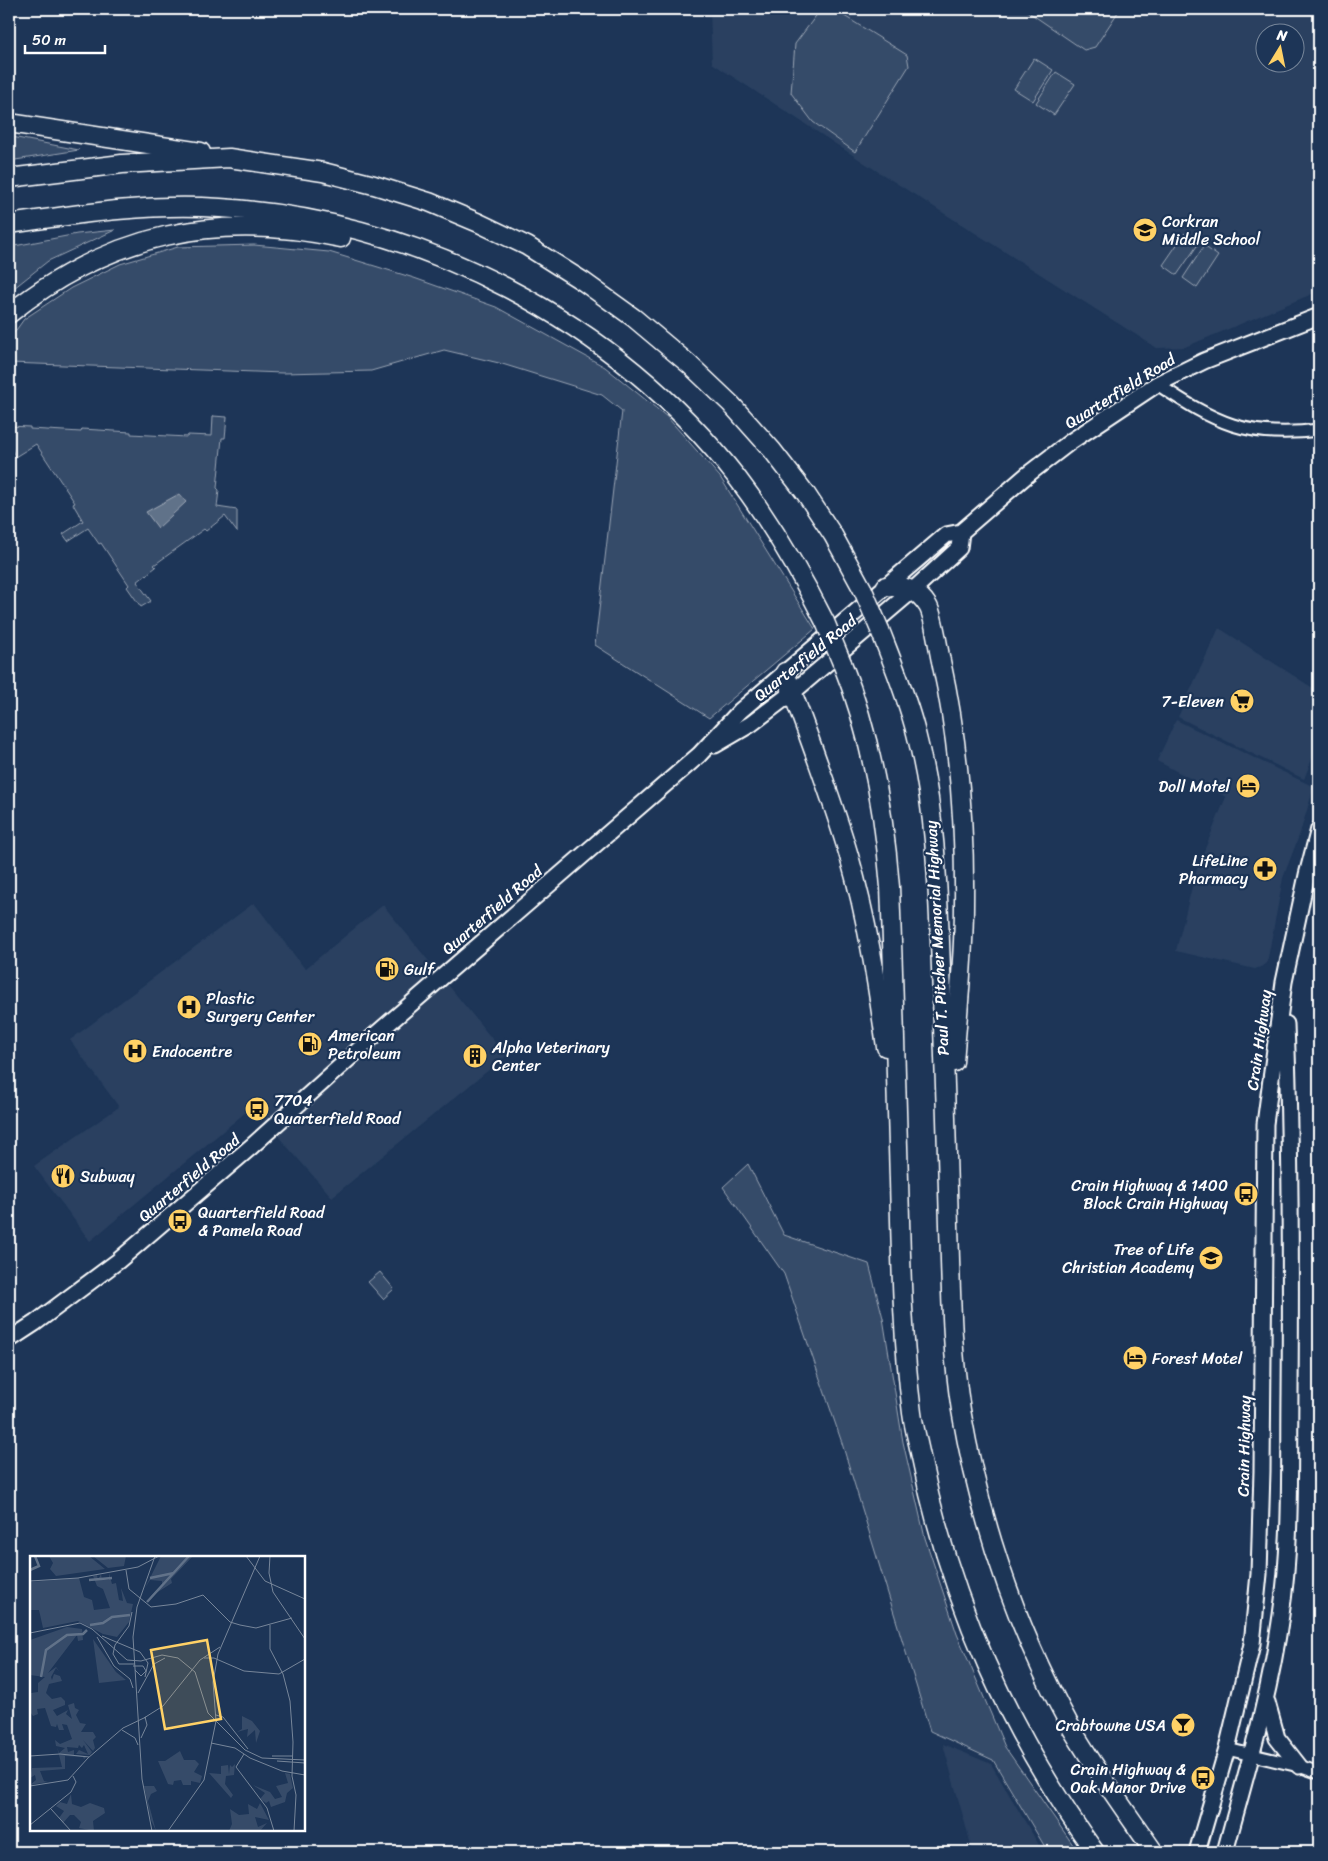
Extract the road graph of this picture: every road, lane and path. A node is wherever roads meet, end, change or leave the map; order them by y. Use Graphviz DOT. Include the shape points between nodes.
graph roads {
  1 [pos="9,123"];
  2 [pos="229,158"];
  3 [pos="9,178"];
  4 [pos="9,224"];
  5 [pos="9,314"];
  6 [pos="1319,316"];
  7 [pos="561,318"];
  8 [pos="1157,384"];
  9 [pos="1319,430"];
  10 [pos="961,532"];
  11 [pos="886,586"];
  12 [pos="913,590"];
  13 [pos="785,672"];
  14 [pos="793,692"];
  15 [pos="699,755"];
  16 [pos="1319,829"];
  17 [pos="1284,982"];
  18 [pos="947,1157"];
  19 [pos="901,1234"];
  20 [pos="9,1340"];
  21 [pos="1266,1699"];
  22 [pos="1227,1749"];
  23 [pos="1253,1755"];
  24 [pos="1299,1766"];
  25 [pos="1319,1773"];
  26 [pos="1095,1852"];
  27 [pos="1154,1852"];
  28 [pos="1197,1852"];
  29 [pos="1225,1852"];
  1 -- 2 [label="highway"];
  2 -- 3 [label="highway, Paul T. Pitcher Memorial Highway" via="122,164"];
  2 -- 18 [label="highway, Paul T. Pitcher Memorial Highway, bridge" via="323,172 374,185 429,202 527,246 584,282 690,365 731,404 806,494 833,534 863,590 901,684 916,733 934,833"];
  4 -- 7 [label="highway" via="123,208 172,207 267,212 315,219 412,246 458,264 506,286"];
  5 -- 7 [label="highway" via="56,280 128,246 162,236 237,226 276,227 359,242 496,288"];
  6 -- 8 [label="main road, Quarterfield Road" via="1212,358"];
  7 -- 19 [label="highway, bridge" via="662,397 737,478 799,571 825,622 855,695 878,786 886,836"];
  8 -- 9 [label="street" via="1211,417 1236,426 1271,432"];
  8 -- 10 [label="main road, Quarterfield Road" via="1070,442"];
  10 -- 11 [label="main road, Quarterfield Road" via="946,535"];
  10 -- 12 [label="main road, Quarterfield Road" via="959,548"];
  11 -- 12 [label="highway"];
  11 -- 13 [label="main road, Quarterfield Road"];
  12 -- 14 [label="main road, Quarterfield Road"];
  12 -- 18 [label="highway" via="929,608 932,618 948,692 962,806 964,908"];
  13 -- 14 [label="highway"];
  13 -- 15 [label="main road, Quarterfield Road" via="740,711"];
  14 -- 15 [label="main road, Quarterfield Road" via="751,724"];
  14 -- 19 [label="highway" via="839,822 866,927 886,1046"];
  15 -- 20 [label="main road, Quarterfield Road" via="118,1261"];
  16 -- 17 [label="main road"];
  17 -- 21 [label="main road, Crain Highway" via="1291,1271 1289,1514 1281,1615"];
  17 -- 22 [label="main road, Crain Highway" via="1265,1124 1258,1574 1252,1644"];
  18 -- 27 [label="highway, Paul T. Pitcher Memorial Highway" via="953,1331 961,1408 989,1537 1012,1602 1048,1684 1113,1794"];
  19 -- 26 [label="highway" via="912,1414 943,1550 965,1615 995,1684 1032,1755"];
  21 -- 23 [label="main road, Crain Highway"];
  21 -- 24 [label="main road" via="1277,1738"];
  22 -- 23 [label="street"];
  22 -- 28 [label="main road, Crain Highway"];
  23 -- 24 [label="street"];
  23 -- 29 [label="main road, Crain Highway"];
  24 -- 25 [label="street"];
}
